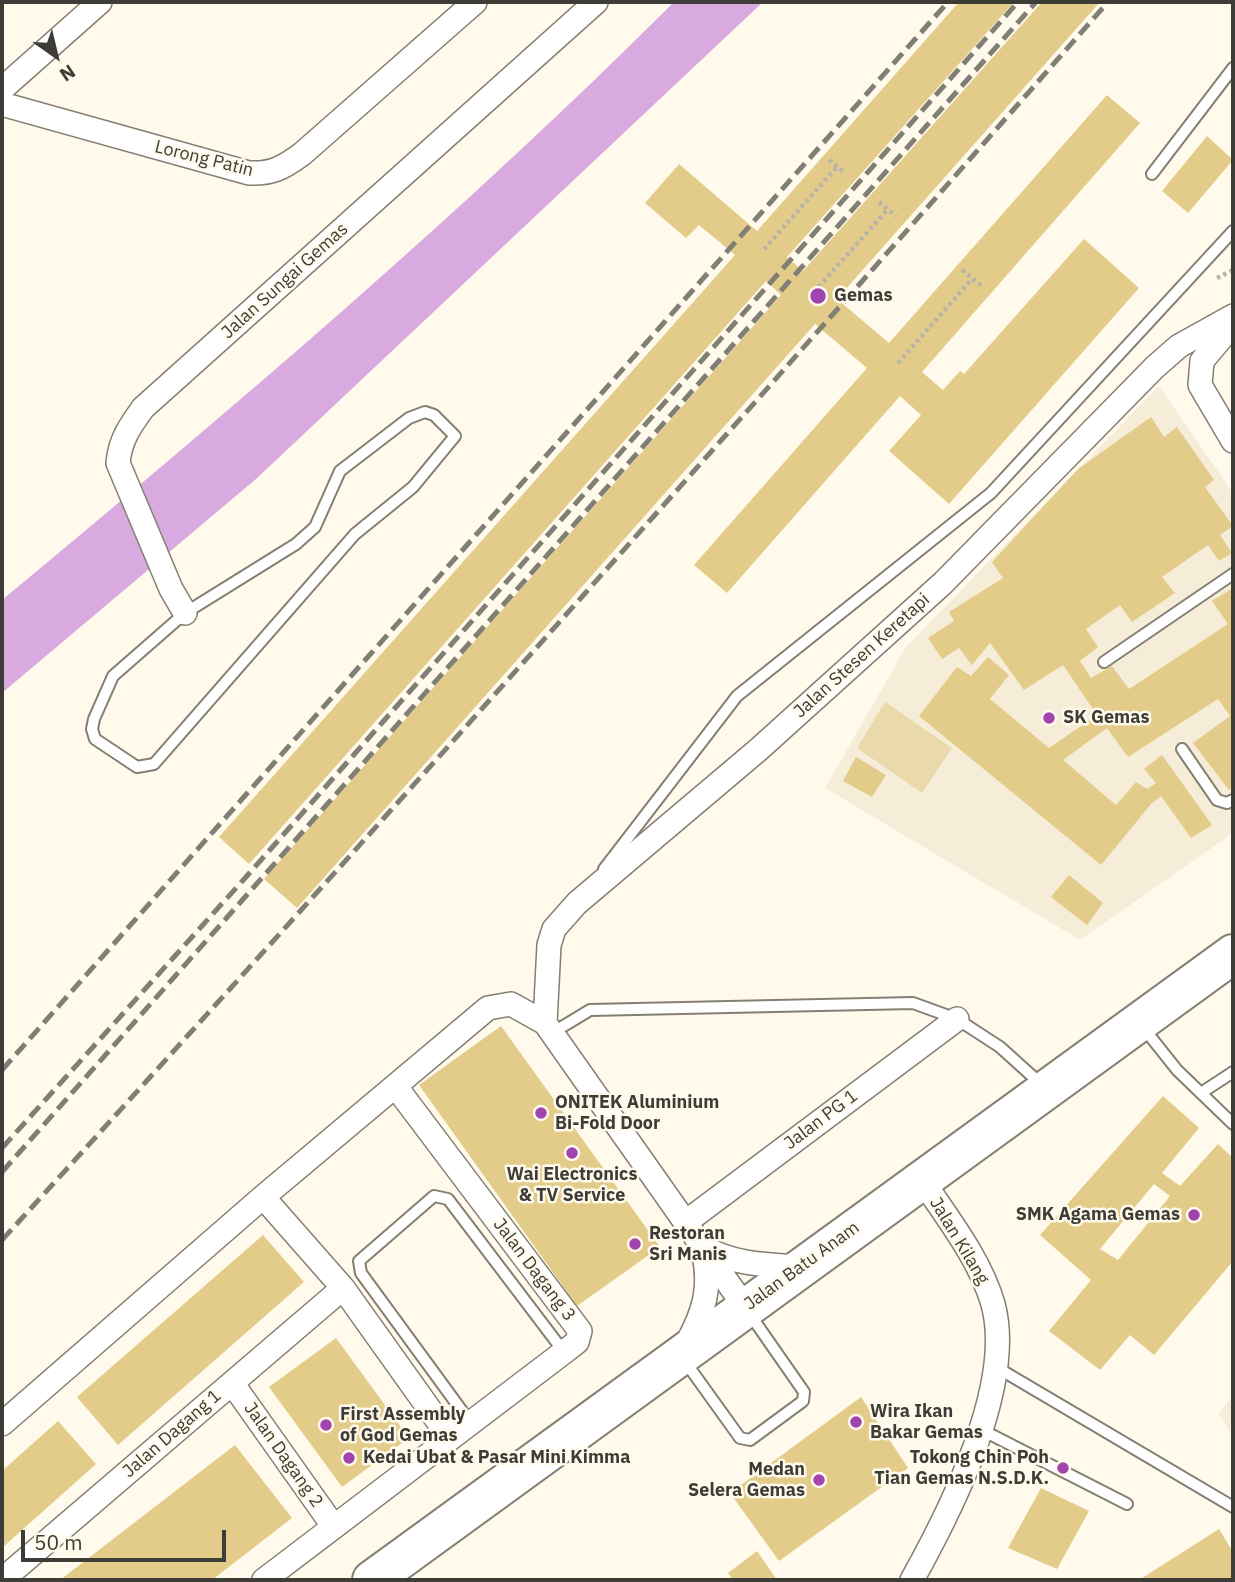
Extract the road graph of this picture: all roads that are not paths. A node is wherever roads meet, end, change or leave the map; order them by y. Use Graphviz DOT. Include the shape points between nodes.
graph roads {
  1 [pos="100,2"];
  2 [pos="475,2"];
  3 [pos="596,2"];
  4 [pos="1233,68"];
  5 [pos="2,89"];
  6 [pos="2,104"];
  7 [pos="1152,174"];
  8 [pos="1233,231"];
  9 [pos="1233,316"];
  10 [pos="1233,324"];
  11 [pos="1233,441"];
  12 [pos="1233,574"];
  13 [pos="185,613"];
  14 [pos="1104,662"];
  15 [pos="1182,749"];
  16 [pos="1233,800"];
  17 [pos="578,903"];
  18 [pos="1233,954"];
  19 [pos="957,1019"];
  20 [pos="1140,1023"];
  21 [pos="548,1028"];
  22 [pos="1233,1072"];
  23 [pos="396,1087"];
  24 [pos="1046,1090"];
  25 [pos="1200,1093"];
  26 [pos="1228,1111"];
  27 [pos="1233,1124"];
  28 [pos="922,1180"];
  29 [pos="263,1197"];
  30 [pos="686,1222"];
  31 [pos="702,1245"];
  32 [pos="801,1267"];
  33 [pos="343,1288"];
  34 [pos="746,1307"];
  35 [pos="564,1352"];
  36 [pos="680,1355"];
  37 [pos="996,1367"];
  38 [pos="232,1383"];
  39 [pos="470,1422"];
  40 [pos="2,1424"];
  41 [pos="980,1429"];
  42 [pos="450,1438"];
  43 [pos="1127,1504"];
  44 [pos="1233,1507"];
  45 [pos="334,1527"];
  46 [pos="387,1576"];
  47 [pos="2,1580"];
  48 [pos="264,1580"];
  49 [pos="912,1580"];
  1 -- 5 [label="street"];
  2 -- 6 [label="street, Lorong Patin" via="302,154 267,174 249,173"];
  3 -- 13 [label="street, Jalan Sungai Gemas" via="143,408 119,445 118,463"];
  4 -- 7 [label="lane"];
  8 -- 17 [label="lane" via="991,493 737,696"];
  9 -- 17 [label="street, Jalan Stesen Keretapi" via="1179,346 1155,367 943,583 758,750"];
  10 -- 11 [label="street" via="1202,361 1200,385"];
  12 -- 14 [label="lane"];
  13 -- 13 [label="lane" via="296,544 315,527 340,471 409,418 425,412 434,415 455,436 413,487 355,534 154,764 137,767 94,739 94,719 113,676"];
  15 -- 16 [label="lane" via="1217,800"];
  17 -- 21 [label="street, Jalan Stesen Keretapi" via="554,929 549,945"];
  18 -- 20 [label="highway, Jalan Batu Anam"];
  19 -- 21 [label="lane" via="913,1003 590,1010"];
  19 -- 24 [label="lane" via="1000,1047"];
  19 -- 30 [label="street, Jalan PG 1"];
  20 -- 24 [label="highway, Jalan Batu Anam"];
  20 -- 25 [label="lane"];
  21 -- 23 [label="street" via="511,1004 488,1008"];
  21 -- 30 [label="street"];
  22 -- 25 [label="lane"];
  23 -- 29 [label="street"];
  23 -- 35 [label="street, Jalan Dagang 3" via="580,1331 577,1342"];
  24 -- 28 [label="highway, Jalan Batu Anam"];
  25 -- 26 [label="lane"];
  26 -- 27 [label="lane"];
  28 -- 32 [label="highway, Jalan Batu Anam"];
  28 -- 37 [label="street, Jalan Kilang" via="985,1280 998,1325"];
  29 -- 33 [label="street"];
  29 -- 40 [label="street"];
  30 -- 31 [label="street"];
  31 -- 32 [label="street" via="743,1262"];
  31 -- 34 [label="street"];
  31 -- 36 [label="street" via="709,1273 706,1305"];
  32 -- 34 [label="highway, Jalan Batu Anam"];
  33 -- 38 [label="street, Jalan Dagang 1"];
  33 -- 42 [label="street"];
  34 -- 36 [label="highway, Jalan Batu Anam"];
  34 -- 36 [label="lane" via="804,1392 803,1401 750,1440 740,1438"];
  35 -- 39 [label="street, Jalan Dagang 3"];
  35 -- 39 [label="lane" via="448,1199 434,1196 359,1261 361,1273"];
  36 -- 46 [label="highway, Jalan Batu Anam"];
  37 -- 41 [label="street, Jalan Kilang"];
  37 -- 44 [label="lane"];
  38 -- 45 [label="street, Jalan Dagang 2"];
  38 -- 47 [label="street, Jalan Dagang 1"];
  39 -- 42 [label="street, Jalan Dagang 3"];
  41 -- 43 [label="lane"];
  41 -- 49 [label="street, Jalan Kilang" via="940,1530"];
  42 -- 45 [label="street, Jalan Dagang 3"];
  45 -- 48 [label="street, Jalan Dagang 3"];
}
